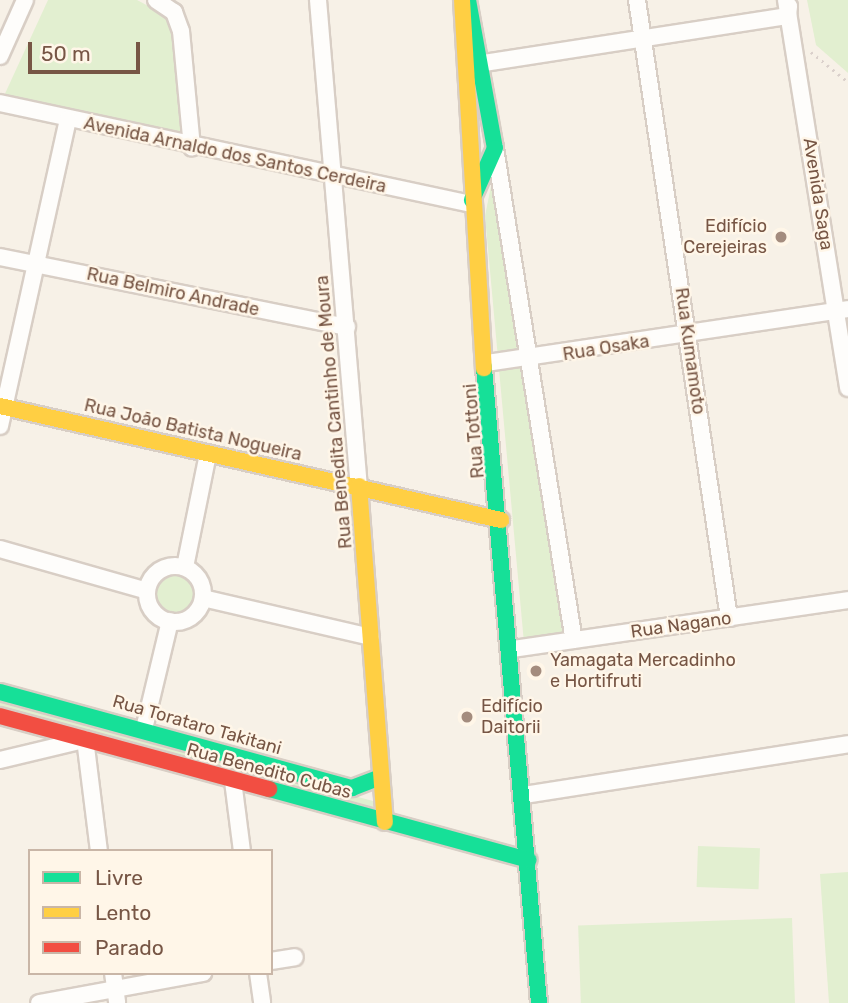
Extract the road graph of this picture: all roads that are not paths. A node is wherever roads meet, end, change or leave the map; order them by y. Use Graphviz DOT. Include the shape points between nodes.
graph roads {
  1 [pos="25,0"];
  2 [pos="156,0"];
  3 [pos="318,0"];
  4 [pos="462,0"];
  5 [pos="468,0"];
  6 [pos="637,0"];
  7 [pos="788,5"];
  8 [pos="642,39"];
  9 [pos="0,56"];
  10 [pos="482,63"];
  11 [pos="462,67"];
  12 [pos="0,103"];
  13 [pos="68,119"];
  14 [pos="192,146"];
  15 [pos="495,148"];
  16 [pos="334,177"];
  17 [pos="470,204"];
  18 [pos="0,257"];
  19 [pos="38,265"];
  20 [pos="842,310"];
  21 [pos="347,327"];
  22 [pos="688,336"];
  23 [pos="530,359"];
  24 [pos="487,363"];
  25 [pos="848,387"];
  26 [pos="2,406"];
  27 [pos="0,426"];
  28 [pos="208,454"];
  29 [pos="359,486"];
  30 [pos="501,520"];
  31 [pos="0,549"];
  32 [pos="185,567"];
  33 [pos="147,591"];
  34 [pos="203,598"];
  35 [pos="848,600"];
  36 [pos="729,618"];
  37 [pos="170,621"];
  38 [pos="371,636"];
  39 [pos="573,639"];
  40 [pos="513,649"];
  41 [pos="0,692"];
  42 [pos="0,716"];
  43 [pos="99,717"];
  44 [pos="144,729"];
  45 [pos="86,739"];
  46 [pos="848,744"];
  47 [pos="0,760"];
  48 [pos="381,777"];
  49 [pos="233,781"];
  50 [pos="340,785"];
  51 [pos="524,796"];
  52 [pos="333,808"];
  53 [pos="384,822"];
  54 [pos="99,849"];
  55 [pos="242,849"];
  56 [pos="528,860"];
  57 [pos="295,957"];
  58 [pos="273,961"];
  59 [pos="192,975"];
  60 [pos="258,975"];
  61 [pos="115,989"];
  62 [pos="40,1003"];
  63 [pos="262,1003"];
  64 [pos="539,1003"];
  1 -- 9 [label="street"];
  2 -- 14 [label="street" via="174,12 181,31"];
  3 -- 16 [label="street, Rua Benedita Cantinho de Moura"];
  4 -- 11 [label="street, Rua Tottoni"];
  5 -- 10 [label="street"];
  6 -- 8 [label="street, Rua Kumamoto"];
  7 -- 8 [label="street"];
  7 -- 20 [label="street, Avenida Saga"];
  8 -- 10 [label="street"];
  8 -- 22 [label="street, Rua Kumamoto"];
  10 -- 11 [label="street"];
  10 -- 15 [label="street"];
  11 -- 17 [label="street, Rua Tottoni"];
  12 -- 13 [label="street, Avenida Arnaldo dos Santos Cerdeira"];
  13 -- 14 [label="street, Avenida Arnaldo dos Santos Cerdeira"];
  13 -- 19 [label="street"];
  14 -- 16 [label="street, Avenida Arnaldo dos Santos Cerdeira"];
  15 -- 17 [label="street"];
  15 -- 23 [label="street"];
  16 -- 17 [label="street, Avenida Arnaldo dos Santos Cerdeira"];
  16 -- 21 [label="street, Rua Benedita Cantinho de Moura"];
  17 -- 24 [label="street, Rua Tottoni"];
  18 -- 19 [label="street, Rua Belmiro Andrade"];
  19 -- 21 [label="street, Rua Belmiro Andrade"];
  19 -- 26 [label="street"];
  20 -- 22 [label="street, Rua Osaka"];
  20 -- 25 [label="street, Avenida Saga"];
  21 -- 29 [label="street, Rua Benedita Cantinho de Moura"];
  22 -- 23 [label="street, Rua Osaka"];
  22 -- 36 [label="street, Rua Kumamoto"];
  23 -- 24 [label="street, Rua Osaka"];
  23 -- 39 [label="street"];
  24 -- 30 [label="street, Rua Tottoni"];
  26 -- 27 [label="street"];
  26 -- 28 [label="street, Rua João Batista Nogueira"];
  28 -- 29 [label="street, Rua João Batista Nogueira"];
  28 -- 32 [label="street"];
  29 -- 30 [label="street, Rua João Batista Nogueira"];
  29 -- 38 [label="street, Rua Benedita Cantinho de Moura"];
  30 -- 40 [label="street, Rua Tottoni"];
  31 -- 33 [label="street"];
  32 -- 33 [label="street" via="157,572"];
  32 -- 34 [label="street" via="198,577"];
  33 -- 37 [label="street" via="152,609"];
  34 -- 37 [label="street" via="193,615"];
  34 -- 38 [label="street"];
  35 -- 36 [label="street, Rua Nagano"];
  36 -- 39 [label="street, Rua Nagano"];
  37 -- 44 [label="street"];
  38 -- 48 [label="street, Rua Benedita Cantinho de Moura"];
  39 -- 40 [label="street, Rua Nagano"];
  40 -- 51 [label="street, Rua Tottoni"];
  41 -- 43 [label="street, Rua Torataro Takitani"];
  42 -- 45 [label="street, Rua Benedito Cubas"];
  43 -- 44 [label="street, Rua Torataro Takitani"];
  43 -- 45 [label="street"];
  44 -- 50 [label="street, Rua Torataro Takitani"];
  45 -- 47 [label="street"];
  45 -- 49 [label="street, Rua Benedito Cubas"];
  45 -- 54 [label="street"];
  46 -- 51 [label="street"];
  48 -- 50 [label="street, Rua Torataro Takitani" via="362,788"];
  48 -- 53 [label="street, Rua Benedita Cantinho de Moura"];
  49 -- 52 [label="street, Rua Benedito Cubas"];
  49 -- 55 [label="street"];
  50 -- 52 [label="street"];
  51 -- 56 [label="street, Rua Tottoni"];
  52 -- 53 [label="street, Rua Benedito Cubas"];
  53 -- 56 [label="street, Rua Benedito Cubas"];
  56 -- 64 [label="street, Rua Tottoni"];
  57 -- 58 [label="street"];
  59 -- 61 [label="street"];
  60 -- 63 [label="street"];
  61 -- 62 [label="street"];
}
